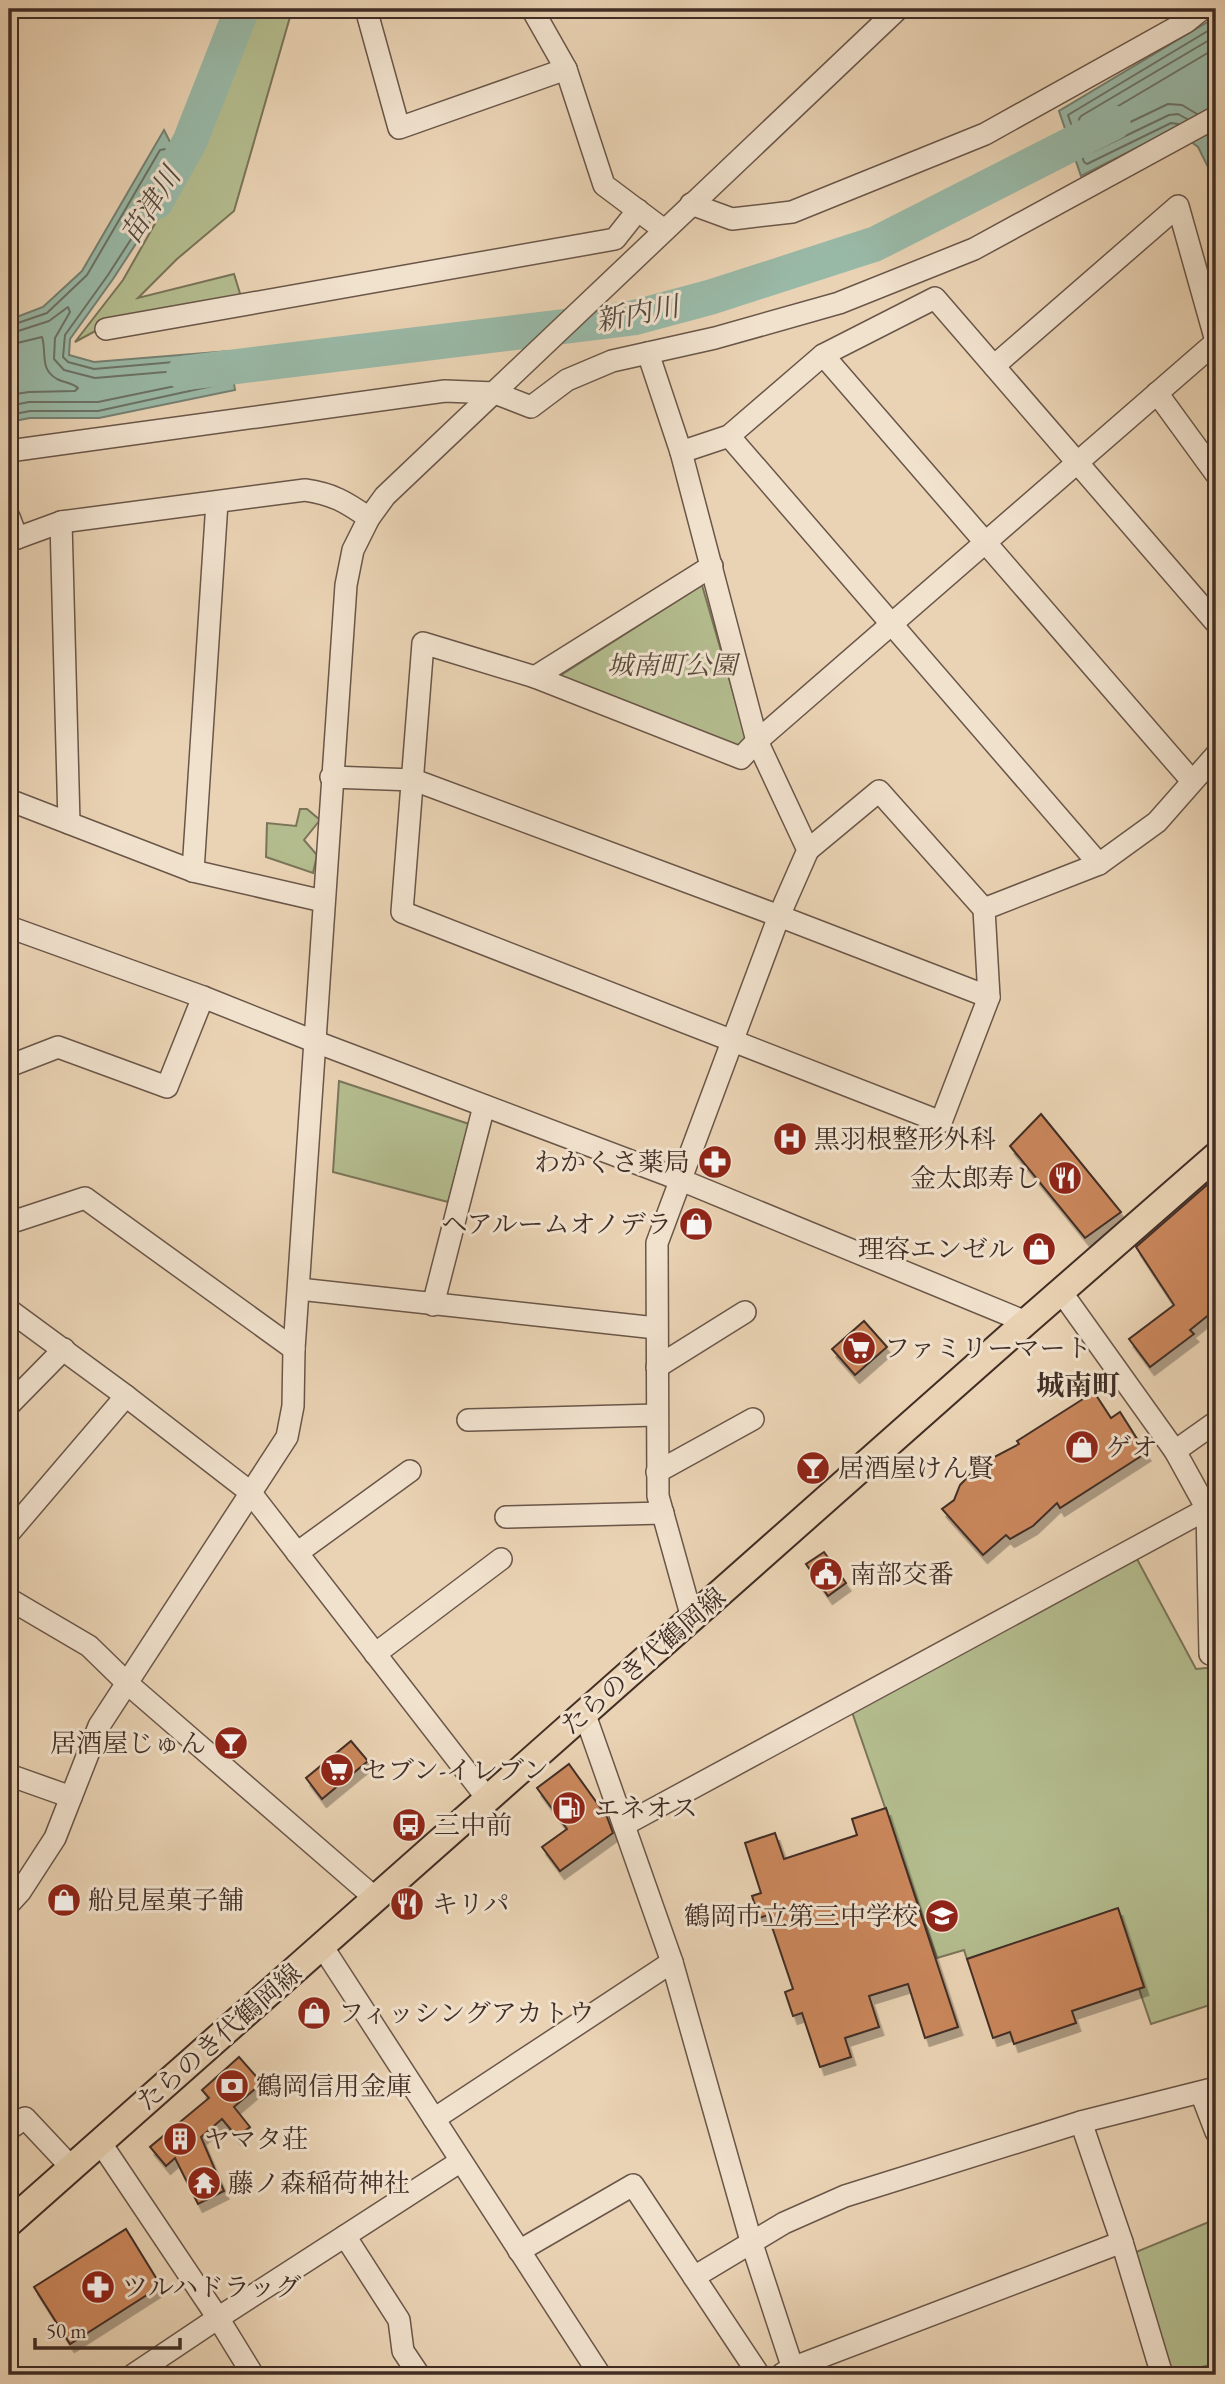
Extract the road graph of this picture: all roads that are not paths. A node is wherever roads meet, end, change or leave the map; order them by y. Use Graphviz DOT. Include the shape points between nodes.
graph roads {
  1 [pos="366,9"];
  2 [pos="532,9"];
  3 [pos="898,9"];
  4 [pos="1202,9"];
  5 [pos="566,69"];
  6 [pos="1216,117"];
  7 [pos="691,204"];
  8 [pos="638,210"];
  9 [pos="664,230"];
  10 [pos="106,329"];
  11 [pos="1216,342"];
  12 [pos="648,353"];
  13 [pos="822,355"];
  14 [pos="994,366"];
  15 [pos="495,393"];
  16 [pos="1157,393"];
  17 [pos="729,436"];
  18 [pos="9,451"];
  19 [pos="681,453"];
  20 [pos="1079,461"];
  21 [pos="1216,474"];
  22 [pos="217,502"];
  23 [pos="9,517"];
  24 [pos="369,518"];
  25 [pos="61,522"];
  26 [pos="13,540"];
  27 [pos="985,542"];
  28 [pos="712,566"];
  29 [pos="1216,623"];
  30 [pos="892,624"];
  31 [pos="535,677"];
  32 [pos="757,741"];
  33 [pos="1216,755"];
  34 [pos="331,776"];
  35 [pos="414,780"];
  36 [pos="1192,781"];
  37 [pos="9,800"];
  38 [pos="69,823"];
  39 [pos="808,850"];
  40 [pos="1099,864"];
  41 [pos="193,871"];
  42 [pos="323,901"];
  43 [pos="984,909"];
  44 [pos="779,915"];
  45 [pos="9,927"];
  46 [pos="203,997"];
  47 [pos="989,997"];
  48 [pos="733,1041"];
  49 [pos="316,1042"];
  50 [pos="9,1066"];
  51 [pos="484,1106"];
  52 [pos="1216,1156"];
  53 [pos="681,1180"];
  54 [pos="9,1223"];
  55 [pos="299,1289"];
  56 [pos="1062,1293"];
  57 [pos="433,1305"];
  58 [pos="9,1310"];
  59 [pos="745,1312"];
  60 [pos="1026,1322"];
  61 [pos="656,1328"];
  62 [pos="64,1349"];
  63 [pos="294,1349"];
  64 [pos="657,1367"];
  65 [pos="126,1396"];
  66 [pos="9,1405"];
  67 [pos="657,1415"];
  68 [pos="753,1419"];
  69 [pos="468,1420"];
  70 [pos="1216,1422"];
  71 [pos="1175,1451"];
  72 [pos="410,1471"];
  73 [pos="657,1472"];
  74 [pos="250,1492"];
  75 [pos="1207,1509"];
  76 [pos="663,1513"];
  77 [pos="506,1517"];
  78 [pos="1212,1530"];
  79 [pos="9,1533"];
  80 [pos="297,1553"];
  81 [pos="501,1559"];
  82 [pos="9,1599"];
  83 [pos="692,1618"];
  84 [pos="375,1654"];
  85 [pos="1216,1654"];
  86 [pos="128,1684"];
  87 [pos="584,1712"];
  88 [pos="9,1775"];
  89 [pos="71,1797"];
  90 [pos="487,1798"];
  91 [pos="624,1825"];
  92 [pos="375,1898"];
  93 [pos="9,1904"];
  94 [pos="322,1946"];
  95 [pos="672,1962"];
  96 [pos="1209,2091"];
  97 [pos="435,2119"];
  98 [pos="1081,2122"];
  99 [pos="9,2129"];
  100 [pos="1216,2132"];
  101 [pos="100,2142"];
  102 [pos="461,2161"];
  103 [pos="71,2167"];
  104 [pos="9,2223"];
  105 [pos="345,2236"];
  106 [pos="751,2241"];
  107 [pos="1122,2242"];
  108 [pos="519,2251"];
  109 [pos="694,2277"];
  110 [pos="218,2318"];
  111 [pos="789,2373"];
  112 [pos="132,2375"];
  113 [pos="253,2375"];
  114 [pos="419,2375"];
  115 [pos="600,2375"];
  116 [pos="759,2375"];
  117 [pos="1162,2375"];
  1 -- 5 [label="street" via="399,128"];
  2 -- 5 [label="street"];
  3 -- 7 [label="street"];
  4 -- 7 [label="street" via="985,134 792,212 732,219"];
  5 -- 8 [label="street" via="604,185"];
  6 -- 12 [label="street" via="974,249 839,303"];
  7 -- 9 [label="street"];
  8 -- 9 [label="street"];
  8 -- 10 [label="street" via="615,239"];
  9 -- 15 [label="street"];
  11 -- 14 [label="street" via="1178,206"];
  11 -- 16 [label="street"];
  12 -- 15 [label="street" via="612,361 566,380 531,407"];
  12 -- 19 [label="street"];
  13 -- 14 [label="street" via="935,298"];
  13 -- 17 [label="street"];
  13 -- 27 [label="street"];
  14 -- 20 [label="street"];
  15 -- 18 [label="street" via="445,391"];
  15 -- 24 [label="street" via="385,496"];
  16 -- 20 [label="street"];
  16 -- 21 [label="street"];
  17 -- 19 [label="street"];
  17 -- 30 [label="street"];
  19 -- 28 [label="street"];
  20 -- 27 [label="street"];
  20 -- 29 [label="street"];
  22 -- 24 [label="street" via="305,490 343,500"];
  22 -- 25 [label="street"];
  22 -- 41 [label="street"];
  23 -- 26 [label="street"];
  24 -- 34 [label="street" via="353,550 346,585"];
  25 -- 26 [label="street"];
  25 -- 38 [label="street"];
  27 -- 30 [label="street"];
  27 -- 36 [label="street"];
  28 -- 31 [label="street"];
  28 -- 32 [label="street"];
  30 -- 32 [label="street"];
  30 -- 40 [label="street"];
  31 -- 32 [label="street" via="741,758"];
  31 -- 35 [label="street" via="424,643"];
  32 -- 39 [label="street"];
  33 -- 36 [label="street"];
  34 -- 35 [label="street"];
  34 -- 42 [label="street"];
  35 -- 44 [label="street"];
  35 -- 48 [label="street" via="402,912"];
  36 -- 40 [label="street" via="1157,822"];
  37 -- 38 [label="street"];
  38 -- 41 [label="street"];
  39 -- 43 [label="street" via="879,791"];
  39 -- 44 [label="street"];
  40 -- 43 [label="street"];
  41 -- 42 [label="street"];
  42 -- 49 [label="street"];
  43 -- 47 [label="street"];
  44 -- 47 [label="street"];
  44 -- 48 [label="street"];
  45 -- 46 [label="street"];
  46 -- 49 [label="street"];
  46 -- 50 [label="street" via="166,1087 58,1047"];
  47 -- 48 [label="street" via="942,1122"];
  48 -- 53 [label="street"];
  49 -- 51 [label="street"];
  49 -- 55 [label="street"];
  51 -- 53 [label="street"];
  51 -- 57 [label="street"];
  52 -- 56 [label="main road, たらのき代鶴岡線"];
  53 -- 60 [label="street"];
  53 -- 61 [label="street" via="657,1243"];
  54 -- 63 [label="street" via="85,1198"];
  55 -- 57 [label="street"];
  55 -- 63 [label="street"];
  56 -- 60 [label="main road, たらのき代鶴岡線"];
  56 -- 71 [label="street"];
  57 -- 61 [label="street"];
  58 -- 62 [label="street"];
  59 -- 64 [label="street"];
  60 -- 83 [label="main road, たらのき代鶴岡線"];
  61 -- 64 [label="street"];
  62 -- 65 [label="street"];
  62 -- 66 [label="street"];
  63 -- 74 [label="street" via="293,1406 287,1437"];
  64 -- 67 [label="street"];
  65 -- 74 [label="street"];
  65 -- 79 [label="street"];
  67 -- 69 [label="street"];
  67 -- 73 [label="street"];
  68 -- 73 [label="street"];
  70 -- 71 [label="street"];
  71 -- 75 [label="street"];
  72 -- 80 [label="street"];
  73 -- 76 [label="street"];
  74 -- 80 [label="street"];
  74 -- 86 [label="street"];
  75 -- 78 [label="street"];
  75 -- 91 [label="street"];
  76 -- 77 [label="street"];
  76 -- 83 [label="street"];
  78 -- 85 [label="street" via="1210,1654"];
  80 -- 84 [label="street"];
  81 -- 84 [label="street"];
  82 -- 86 [label="street" via="89,1646"];
  83 -- 87 [label="main road, たらのき代鶴岡線"];
  84 -- 90 [label="street"];
  86 -- 89 [label="street" via="99,1726"];
  86 -- 92 [label="street"];
  87 -- 90 [label="main road, たらのき代鶴岡線"];
  87 -- 91 [label="street"];
  88 -- 89 [label="street"];
  89 -- 93 [label="street" via="55,1838"];
  90 -- 92 [label="main road, たらのき代鶴岡線"];
  91 -- 95 [label="street"];
  92 -- 94 [label="main road, たらのき代鶴岡線"];
  94 -- 97 [label="street"];
  94 -- 101 [label="main road, たらのき代鶴岡線"];
  95 -- 97 [label="street"];
  95 -- 106 [label="street"];
  96 -- 98 [label="street"];
  96 -- 100 [label="street"];
  97 -- 102 [label="street"];
  98 -- 106 [label="street" via="845,2196"];
  98 -- 107 [label="street"];
  99 -- 103 [label="street" via="25,2118"];
  101 -- 103 [label="main road, たらのき代鶴岡線"];
  101 -- 110 [label="street"];
  102 -- 105 [label="street"];
  102 -- 108 [label="street"];
  103 -- 104 [label="main road, たらのき代鶴岡線"];
  105 -- 110 [label="street"];
  105 -- 114 [label="street" via="399,2320 403,2351"];
  106 -- 109 [label="street"];
  106 -- 111 [label="street"];
  107 -- 111 [label="street"];
  107 -- 117 [label="street"];
  108 -- 109 [label="street" via="633,2185"];
  108 -- 115 [label="street"];
  109 -- 116 [label="street"];
  110 -- 112 [label="street"];
  110 -- 113 [label="street"];
}
